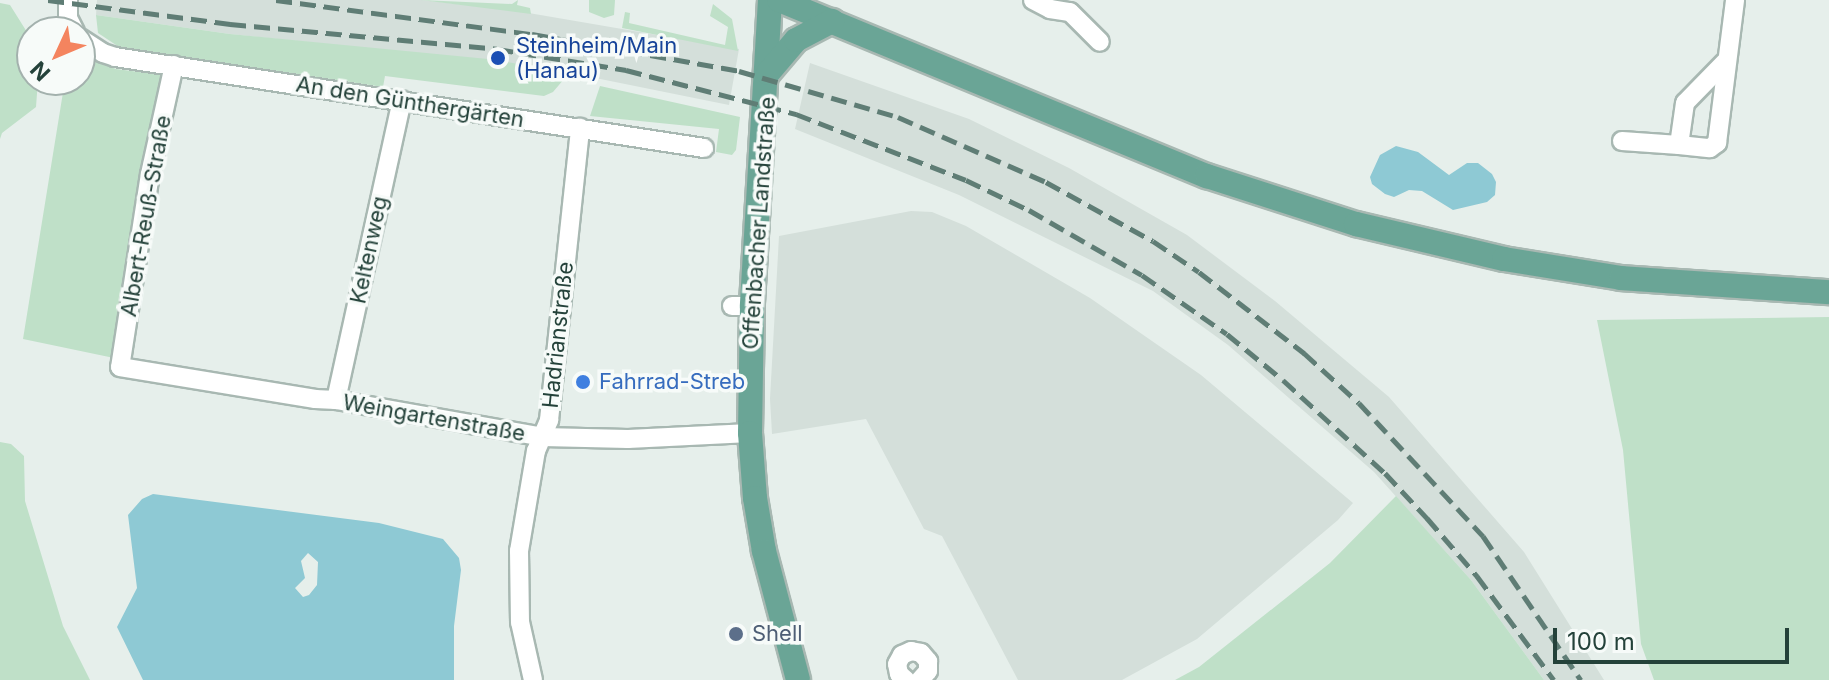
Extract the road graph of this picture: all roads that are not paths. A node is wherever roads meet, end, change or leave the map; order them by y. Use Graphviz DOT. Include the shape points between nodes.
graph roads {
  1 [pos="770,0"];
  2 [pos="779,0"];
  3 [pos="1033,0"];
  4 [pos="1735,0"];
  5 [pos="832,21"];
  6 [pos="1100,42"];
  7 [pos="96,48"];
  8 [pos="1725,62"];
  9 [pos="174,65"];
  10 [pos="768,73"];
  11 [pos="402,100"];
  12 [pos="580,128"];
  13 [pos="1622,141"];
  14 [pos="1679,145"];
  15 [pos="704,148"];
  16 [pos="1829,292"];
  17 [pos="120,367"];
  18 [pos="336,400"];
  19 [pos="750,433"];
  20 [pos="534,436"];
  21 [pos="898,678"];
  22 [pos="533,680"];
  23 [pos="798,680"];
  24 [pos="920,680"];
  1 -- 10 [label="main road, Offenbacher Landstraße"];
  2 -- 5 [label="main road"];
  3 -- 6 [label="street" via="1070,12"];
  4 -- 8 [label="street"];
  5 -- 10 [label="main road" via="796,40"];
  5 -- 16 [label="main road" via="1207,176 1356,224 1504,259 1605,276"];
  7 -- 9 [label="street, An den Günthergärten" via="115,57"];
  8 -- 14 [label="street" via="1685,103"];
  8 -- 14 [label="street" via="1717,143 1710,148"];
  9 -- 11 [label="street, An den Günthergärten"];
  9 -- 17 [label="street, Albert-Reuß-Straße" via="150,174"];
  10 -- 19 [label="main road, Offenbacher Landstraße" via="742,306"];
  11 -- 12 [label="street, An den Günthergärten"];
  11 -- 18 [label="street, Keltenweg"];
  12 -- 15 [label="street, An den Günthergärten"];
  12 -- 20 [label="street, Hadrianstraße" via="568,302 549,420"];
  13 -- 14 [label="street"];
  17 -- 18 [label="street, Weingartenstraße"];
  18 -- 20 [label="street, Weingartenstraße"];
  19 -- 20 [label="street, Weingartenstraße" via="628,439"];
  19 -- 23 [label="main road, Offenbacher Landstraße" via="764,551"];
  20 -- 22 [label="street, Hadrianstraße" via="519,551 520,622"];
  21 -- 24 [label="street" via="902,655 917,651 928,666"];
}
